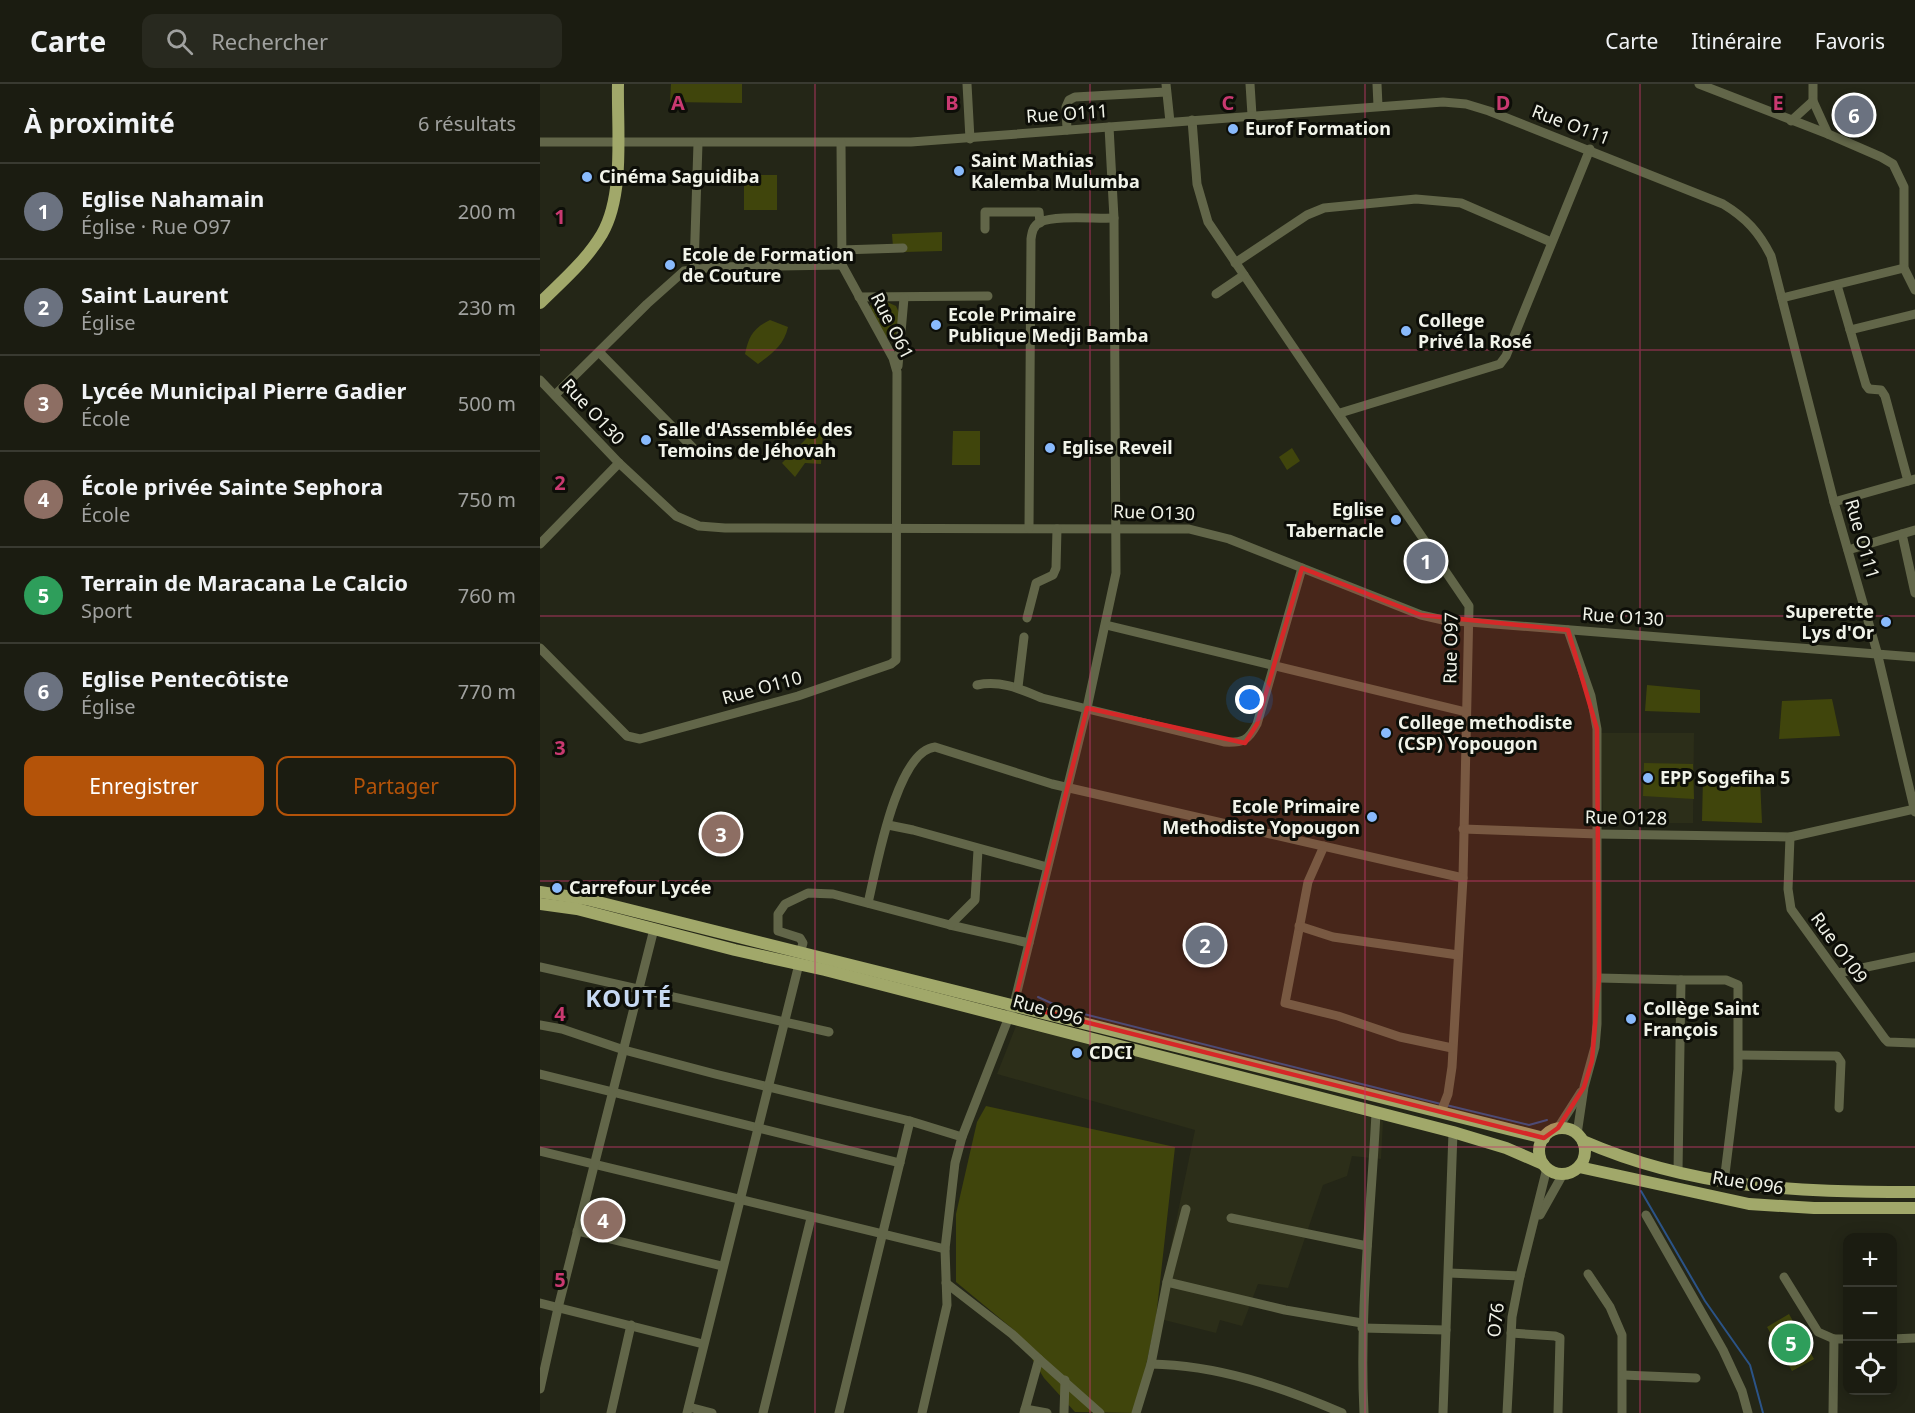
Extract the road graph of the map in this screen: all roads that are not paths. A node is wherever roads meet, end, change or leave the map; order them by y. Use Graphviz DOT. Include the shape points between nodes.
graph roads {
  1 [pos="618,84"];
  2 [pos="967,84"];
  3 [pos="1250,84"];
  4 [pos="1377,84"];
  5 [pos="1699,84"];
  6 [pos="1813,84"];
  7 [pos="1166,88"];
  8 [pos="1813,101"];
  9 [pos="1378,106"];
  10 [pos="1252,115"];
  11 [pos="1192,120"];
  12 [pos="1791,121"];
  13 [pos="1170,122"];
  14 [pos="1109,127"];
  15 [pos="1067,129"];
  16 [pos="1828,134"];
  17 [pos="970,138"];
  18 [pos="540,142"];
  19 [pos="617,143"];
  20 [pos="698,143"];
  21 [pos="841,143"];
  22 [pos="1590,149"];
  23 [pos="1114,218"];
  24 [pos="1040,223"];
  25 [pos="985,229"];
  26 [pos="1551,242"];
  27 [pos="903,248"];
  28 [pos="841,250"];
  29 [pos="1235,262"];
  30 [pos="842,265"];
  31 [pos="1904,268"];
  32 [pos="694,269"];
  33 [pos="1244,275"];
  34 [pos="1837,285"];
  35 [pos="1915,290"];
  36 [pos="1216,294"];
  37 [pos="988,296"];
  38 [pos="859,297"];
  39 [pos="904,298"];
  40 [pos="1782,298"];
  41 [pos="540,303"];
  42 [pos="1915,314"];
  43 [pos="1850,330"];
  44 [pos="599,352"];
  45 [pos="897,372"];
  46 [pos="540,380"];
  47 [pos="555,395"];
  48 [pos="1340,413"];
  49 [pos="699,454"];
  50 [pos="619,463"];
  51 [pos="1911,480"];
  52 [pos="1834,502"];
  53 [pos="1029,528"];
  54 [pos="897,529"];
  55 [pos="1058,529"];
  56 [pos="1116,529"];
  57 [pos="1915,530"];
  58 [pos="1902,534"];
  59 [pos="540,544"];
  60 [pos="1848,550"];
  61 [pos="1302,568"];
  62 [pos="1915,593"];
  63 [pos="1027,618"];
  64 [pos="1469,622"];
  65 [pos="1106,625"];
  66 [pos="1568,630"];
  67 [pos="1024,637"];
  68 [pos="540,648"];
  69 [pos="1877,652"];
  70 [pos="1915,657"];
  71 [pos="1275,666"];
  72 [pos="977,685"];
  73 [pos="1018,687"];
  74 [pos="1087,708"];
  75 [pos="1466,712"];
  76 [pos="1068,786"];
  77 [pos="1915,810"];
  78 [pos="888,825"];
  79 [pos="1462,829"];
  80 [pos="1597,834"];
  81 [pos="1790,837"];
  82 [pos="1324,846"];
  83 [pos="978,850"];
  84 [pos="1047,867"];
  85 [pos="1463,878"];
  86 [pos="540,892"];
  87 [pos="868,903"];
  88 [pos="540,904"];
  89 [pos="950,925"];
  90 [pos="1299,926"];
  91 [pos="654,928"];
  92 [pos="1029,943"];
  93 [pos="1458,955"];
  94 [pos="1915,957"];
  95 [pos="799,958"];
  96 [pos="540,967"];
  97 [pos="1838,973"];
  98 [pos="1599,978"];
  99 [pos="1681,980"];
  100 [pos="639,988"];
  101 [pos="1014,1004"];
  102 [pos="1009,1018"];
  103 [pos="784,1022"];
  104 [pos="540,1025"];
  105 [pos="829,1032"];
  106 [pos="1915,1043"];
  107 [pos="1452,1048"];
  108 [pos="624,1050"];
  109 [pos="1739,1055"];
  110 [pos="540,1074"];
  111 [pos="767,1087"];
  112 [pos="1584,1087"];
  113 [pos="613,1092"];
  114 [pos="1839,1108"];
  115 [pos="1442,1112"];
  116 [pos="1376,1113"];
  117 [pos="910,1121"];
  118 [pos="756,1128"];
  119 [pos="1558,1128"];
  120 [pos="1453,1132"];
  121 [pos="962,1137"];
  122 [pos="1580,1137"];
  123 [pos="1544,1138"];
  124 [pos="540,1151"];
  125 [pos="900,1163"];
  126 [pos="594,1164"];
  127 [pos="1545,1166"];
  128 [pos="1579,1167"];
  129 [pos="1678,1172"];
  130 [pos="1563,1174"];
  131 [pos="1724,1182"];
  132 [pos="1915,1192"];
  133 [pos="739,1199"];
  134 [pos="1915,1208"];
  135 [pos="1186,1209"];
  136 [pos="1646,1215"];
  137 [pos="810,1218"];
  138 [pos="1232,1218"];
  139 [pos="577,1231"];
  140 [pos="1531,1233"];
  141 [pos="883,1235"];
  142 [pos="1367,1246"];
  143 [pos="945,1249"];
  144 [pos="722,1266"];
  145 [pos="1449,1273"];
  146 [pos="1588,1274"];
  147 [pos="1520,1276"];
  148 [pos="1784,1277"];
  149 [pos="1167,1282"];
  150 [pos="946,1283"];
  151 [pos="540,1303"];
  152 [pos="558,1308"];
  153 [pos="631,1325"];
  154 [pos="1362,1325"];
  155 [pos="1446,1330"];
  156 [pos="1511,1333"];
  157 [pos="1915,1338"];
  158 [pos="1834,1339"];
  159 [pos="1843,1339"];
  160 [pos="1897,1339"];
  161 [pos="703,1344"];
  162 [pos="1039,1359"];
  163 [pos="1151,1364"];
  164 [pos="1623,1375"];
  165 [pos="541,1378"];
  166 [pos="1696,1378"];
  167 [pos="1065,1380"];
  168 [pos="540,1389"];
  169 [pos="688,1410"];
  170 [pos="1024,1411"];
  171 [pos="611,1413"];
  172 [pos="712,1413"];
  173 [pos="763,1413"];
  174 [pos="839,1413"];
  175 [pos="922,1413"];
  176 [pos="1047,1413"];
  177 [pos="1064,1413"];
  178 [pos="1100,1413"];
  179 [pos="1136,1413"];
  180 [pos="1342,1413"];
  181 [pos="1364,1413"];
  182 [pos="1443,1413"];
  183 [pos="1507,1413"];
  184 [pos="1558,1413"];
  185 [pos="1622,1413"];
  186 [pos="1748,1413"];
  187 [pos="1833,1413"];
  1 -- 19 [label="main road"];
  2 -- 17 [label="street"];
  3 -- 10 [label="street"];
  4 -- 9 [label="street"];
  5 -- 12 [label="street"];
  6 -- 8 [label="street"];
  7 -- 13 [label="street"];
  7 -- 15 [label="street" via="1075,97 1066,107"];
  8 -- 12 [label="street"];
  8 -- 16 [label="street"];
  9 -- 10 [label="street, Rue O111"];
  9 -- 22 [label="street, Rue O111" via="1466,104"];
  10 -- 11 [label="street, Rue O111"];
  11 -- 13 [label="street, Rue O111"];
  11 -- 29 [label="street, Rue O97" via="1201,205"];
  12 -- 16 [label="street"];
  13 -- 14 [label="street, Rue O111"];
  14 -- 15 [label="street, Rue O111"];
  14 -- 23 [label="street"];
  15 -- 17 [label="street, Rue O111"];
  16 -- 31 [label="street" via="1881,157 1893,164 1901,176 1905,200"];
  17 -- 21 [label="street, Rue O111"];
  18 -- 19 [label="street, Rue O111"];
  19 -- 20 [label="street, Rue O111"];
  19 -- 41 [label="main road" via="615,192 609,220 588,255"];
  20 -- 21 [label="street, Rue O111"];
  20 -- 32 [label="street"];
  21 -- 28 [label="street, Rue O61"];
  22 -- 26 [label="street"];
  22 -- 40 [label="street, Rue O111" via="1743,216 1759,233 1771,256"];
  23 -- 24 [label="street"];
  23 -- 56 [label="street"];
  24 -- 25 [label="street" via="1039,212 985,212"];
  24 -- 53 [label="street" via="1033,228 1031,239"];
  26 -- 29 [label="street" via="1461,203 1416,199 1323,208"];
  26 -- 48 [label="street" via="1500,364"];
  27 -- 28 [label="street"];
  28 -- 30 [label="street, Rue O61"];
  29 -- 33 [label="street, Rue O97"];
  30 -- 32 [label="street"];
  30 -- 38 [label="street, Rue O61"];
  31 -- 34 [label="street"];
  31 -- 35 [label="street"];
  32 -- 44 [label="street" via="677,276"];
  33 -- 36 [label="street"];
  33 -- 48 [label="street, Rue O97"];
  34 -- 40 [label="street"];
  34 -- 43 [label="street"];
  37 -- 39 [label="street"];
  38 -- 39 [label="street"];
  38 -- 45 [label="street, Rue O61"];
  39 -- 45 [label="street"];
  40 -- 52 [label="street, Rue O111"];
  42 -- 43 [label="street"];
  43 -- 51 [label="street" via="1866,385 1881,390 1885,396"];
  44 -- 47 [label="street"];
  44 -- 49 [label="street"];
  45 -- 54 [label="street, Rue O61"];
  46 -- 47 [label="street, Rue O130"];
  47 -- 50 [label="street, Rue O130"];
  48 -- 64 [label="street, Rue O97" via="1467,600"];
  50 -- 54 [label="street, Rue O130" via="676,516 699,526"];
  50 -- 59 [label="street"];
  51 -- 52 [label="street"];
  52 -- 60 [label="street, Rue O111"];
  53 -- 54 [label="street, Rue O130"];
  53 -- 55 [label="street, Rue O130"];
  54 -- 68 [label="street, Rue O110" via="896,660 824,688 634,739"];
  55 -- 56 [label="street, Rue O130"];
  55 -- 63 [label="street" via="1056,568 1053,575 1036,583"];
  56 -- 61 [label="street, Rue O130" via="1209,532"];
  56 -- 65 [label="street" via="1116,573"];
  57 -- 58 [label="street"];
  58 -- 60 [label="street"];
  58 -- 62 [label="street"];
  60 -- 69 [label="street, Rue O111"];
  61 -- 64 [label="street, Rue O130" via="1421,615"];
  61 -- 71 [label="street"];
  64 -- 66 [label="street, Rue O130"];
  64 -- 75 [label="street, Rue O97"];
  65 -- 71 [label="street"];
  65 -- 74 [label="street"];
  66 -- 69 [label="street, Rue O130"];
  66 -- 80 [label="street" via="1595,710"];
  67 -- 73 [label="street"];
  69 -- 70 [label="street, Rue O130"];
  69 -- 77 [label="street, Rue O111"];
  71 -- 74 [label="street" via="1257,724 1242,742 1224,742"];
  71 -- 75 [label="street"];
  72 -- 73 [label="street"];
  73 -- 74 [label="street" via="1042,698"];
  74 -- 76 [label="street"];
  75 -- 79 [label="street, Rue O97"];
  76 -- 78 [label="street" via="931,748 905,773 890,809"];
  76 -- 82 [label="street"];
  76 -- 84 [label="street"];
  77 -- 81 [label="street, Rue O128"];
  78 -- 83 [label="street"];
  78 -- 87 [label="street"];
  79 -- 80 [label="street, Rue O128"];
  79 -- 85 [label="street, Rue O97"];
  80 -- 81 [label="street, Rue O128"];
  80 -- 98 [label="street"];
  81 -- 97 [label="street, Rue O109" via="1791,909"];
  82 -- 85 [label="street"];
  82 -- 90 [label="street" via="1308,882"];
  83 -- 84 [label="street"];
  83 -- 89 [label="street" via="975,900"];
  84 -- 92 [label="street"];
  85 -- 93 [label="street, Rue O97"];
  86 -- 95 [label="main road, Rue O96" via="586,899"];
  87 -- 89 [label="street"];
  87 -- 95 [label="street" via="808,893 785,904 778,914 776,928 800,938 803,942"];
  88 -- 91 [label="main road, Rue O96"];
  89 -- 92 [label="street"];
  90 -- 93 [label="street" via="1333,937"];
  90 -- 107 [label="street" via="1284,1003"];
  91 -- 95 [label="main road, Rue O96"];
  91 -- 100 [label="street"];
  92 -- 101 [label="street"];
  93 -- 107 [label="street, Rue O97"];
  94 -- 97 [label="street"];
  95 -- 101 [label="main road, Rue O96"];
  95 -- 102 [label="main road, Rue O96"];
  95 -- 103 [label="street"];
  96 -- 100 [label="street"];
  97 -- 106 [label="street, Rue O109" via="1888,1042"];
  98 -- 99 [label="street"];
  98 -- 112 [label="street" via="1595,1047"];
  99 -- 109 [label="street" via="1726,980 1738,986"];
  99 -- 129 [label="street"];
  100 -- 103 [label="street"];
  100 -- 108 [label="street"];
  101 -- 102 [label="street"];
  101 -- 115 [label="main road, Rue O96"];
  102 -- 116 [label="main road, Rue O96"];
  102 -- 121 [label="street"];
  103 -- 105 [label="street"];
  103 -- 111 [label="street"];
  104 -- 108 [label="street"];
  107 -- 115 [label="street, Rue O97" via="1450,1082"];
  108 -- 111 [label="street"];
  108 -- 113 [label="street"];
  109 -- 114 [label="street" via="1837,1056 1841,1062"];
  109 -- 131 [label="street"];
  110 -- 113 [label="street"];
  111 -- 117 [label="street"];
  111 -- 118 [label="street"];
  112 -- 119 [label="street"];
  112 -- 122 [label="street"];
  113 -- 118 [label="street"];
  113 -- 126 [label="street"];
  115 -- 123 [label="main road, Rue O96"];
  116 -- 120 [label="main road, Rue O96"];
  116 -- 142 [label="street"];
  117 -- 121 [label="street"];
  117 -- 125 [label="street"];
  118 -- 125 [label="street"];
  118 -- 133 [label="street"];
  119 -- 122 [label="main road"];
  119 -- 123 [label="main road"];
  120 -- 127 [label="main road, Rue O96" via="1506,1148"];
  120 -- 145 [label="street"];
  121 -- 143 [label="street" via="951,1187"];
  122 -- 128 [label="main road" via="1585,1151"];
  122 -- 129 [label="main road, Rue O96" via="1612,1154"];
  123 -- 127 [label="main road" via="1539,1148"];
  124 -- 126 [label="street"];
  125 -- 141 [label="street"];
  126 -- 133 [label="street"];
  126 -- 139 [label="street"];
  127 -- 130 [label="main road"];
  127 -- 140 [label="street"];
  128 -- 130 [label="main road"];
  128 -- 134 [label="main road, Rue O96" via="1774,1207"];
  129 -- 131 [label="main road, Rue O96"];
  130 -- 140 [label="street"];
  131 -- 132 [label="main road, Rue O96" via="1821,1192"];
  133 -- 137 [label="street"];
  133 -- 144 [label="street"];
  135 -- 149 [label="street"];
  136 -- 186 [label="street" via="1723,1350"];
  137 -- 141 [label="street"];
  137 -- 173 [label="street"];
  138 -- 142 [label="street"];
  139 -- 144 [label="street"];
  139 -- 152 [label="street"];
  140 -- 147 [label="street, O76"];
  141 -- 143 [label="street"];
  141 -- 174 [label="street"];
  142 -- 154 [label="street"];
  143 -- 150 [label="street"];
  144 -- 161 [label="street"];
  145 -- 147 [label="street"];
  145 -- 155 [label="street"];
  146 -- 164 [label="street" via="1619,1326"];
  147 -- 156 [label="street, O76"];
  148 -- 158 [label="street" via="1818,1332"];
  149 -- 154 [label="street"];
  149 -- 163 [label="street"];
  150 -- 162 [label="street"];
  150 -- 175 [label="street" via="946,1313"];
  151 -- 152 [label="street"];
  152 -- 153 [label="street"];
  152 -- 165 [label="street"];
  153 -- 161 [label="street"];
  153 -- 171 [label="street"];
  154 -- 155 [label="street"];
  154 -- 181 [label="street"];
  155 -- 182 [label="street"];
  156 -- 183 [label="street, O76"];
  156 -- 184 [label="street" via="1560,1338"];
  157 -- 160 [label="street"];
  158 -- 159 [label="street"];
  158 -- 187 [label="street"];
  161 -- 169 [label="street"];
  162 -- 167 [label="street"];
  162 -- 170 [label="street"];
  163 -- 179 [label="street"];
  163 -- 180 [label="street" via="1229,1375 1307,1397"];
  164 -- 166 [label="street"];
  164 -- 185 [label="street"];
  165 -- 168 [label="street"];
  167 -- 177 [label="street"];
  167 -- 178 [label="street"];
  169 -- 172 [label="street"];
  170 -- 176 [label="street"];
}
